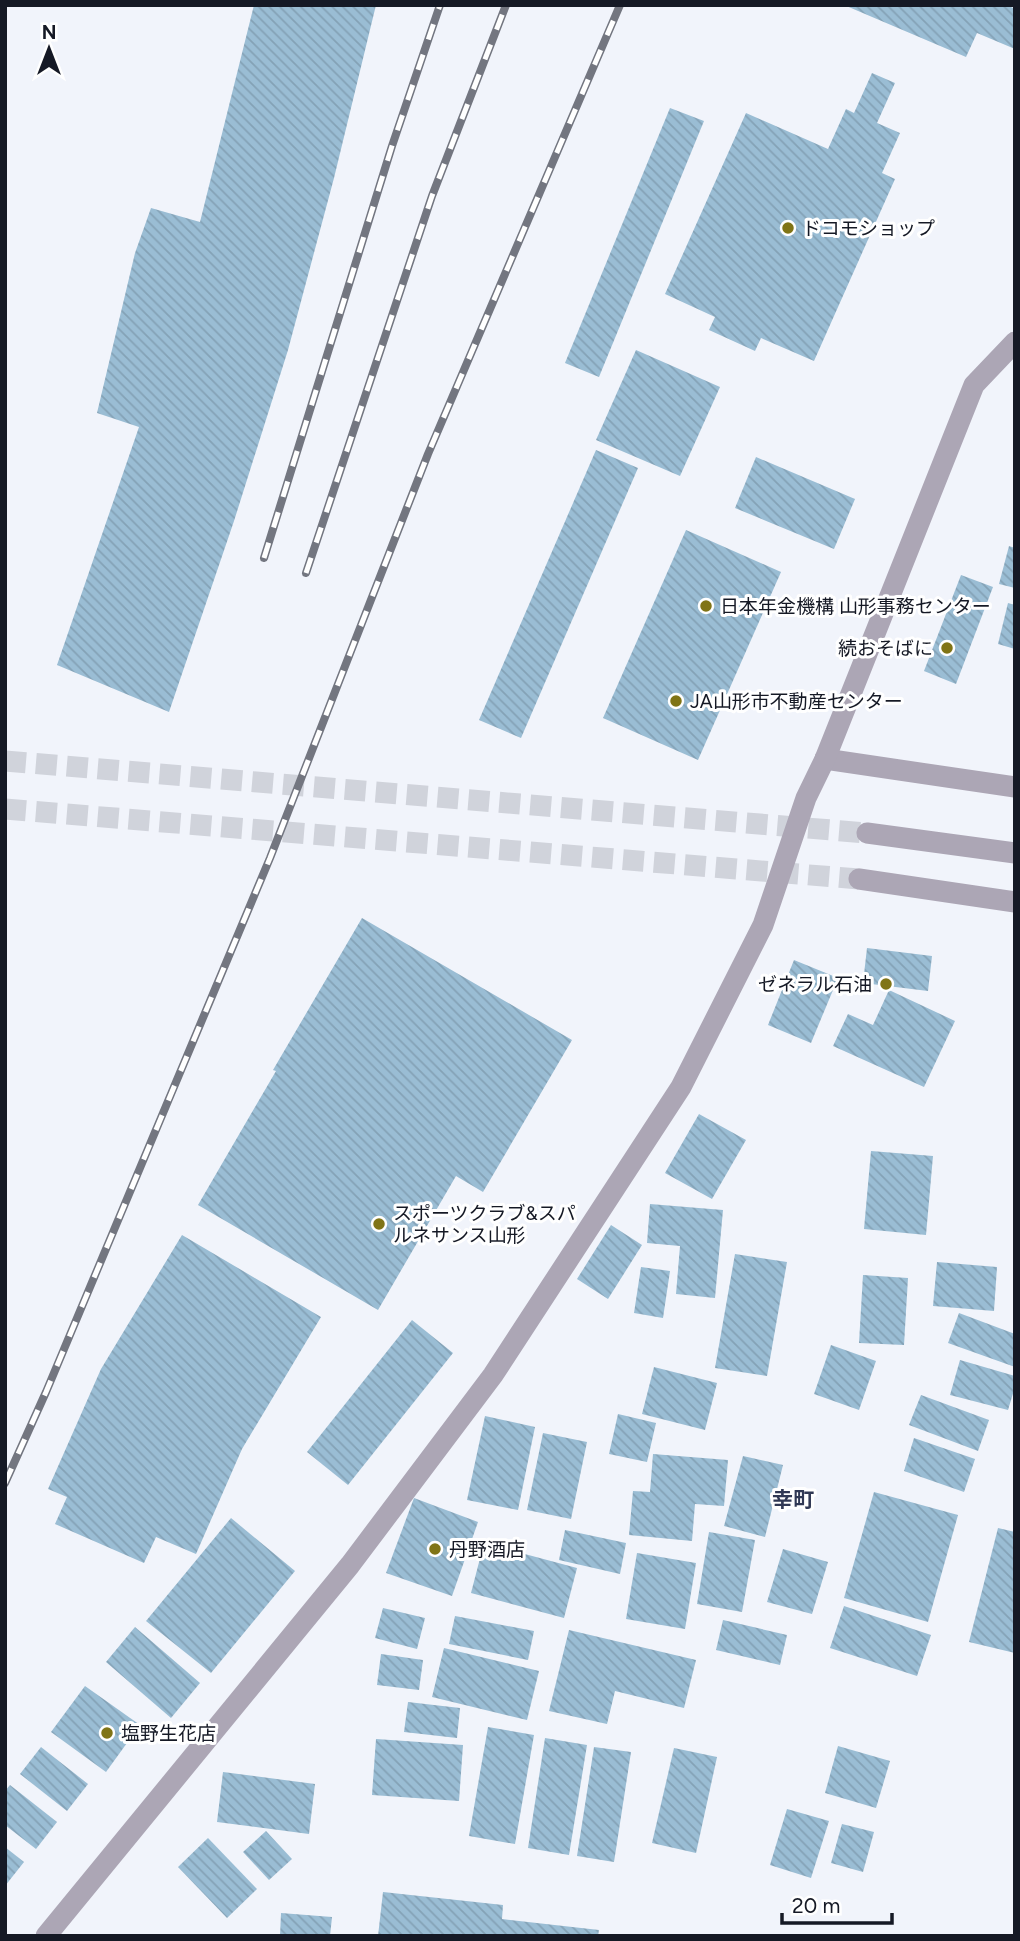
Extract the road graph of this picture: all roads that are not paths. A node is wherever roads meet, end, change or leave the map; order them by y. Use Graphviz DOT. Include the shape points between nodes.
graph roads {
  1 [pos="1015,342"];
  2 [pos="825,759"];
  3 [pos="1015,787"];
  4 [pos="867,833"];
  5 [pos="1015,853"];
  6 [pos="859,879"];
  7 [pos="1015,902"];
  8 [pos="46,1936"];
  1 -- 2 [label="street" via="974,385"];
  2 -- 3 [label="street"];
  2 -- 8 [label="street" via="806,798 763,925 681,1087 493,1375 350,1565"];
  4 -- 5 [label="street"];
  6 -- 7 [label="street"];
}
